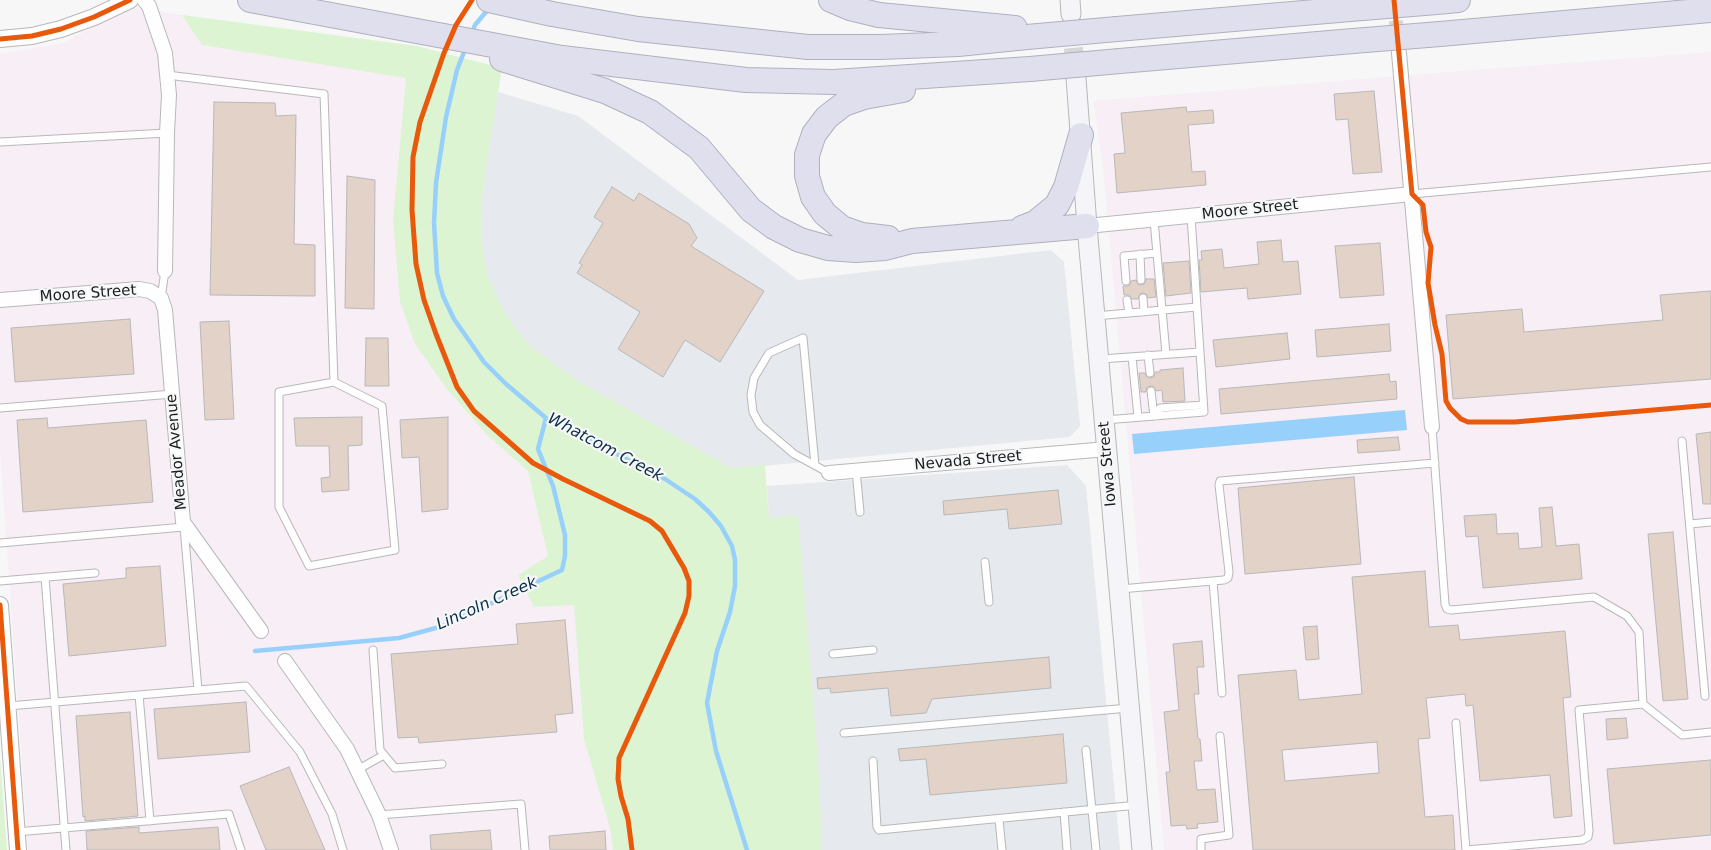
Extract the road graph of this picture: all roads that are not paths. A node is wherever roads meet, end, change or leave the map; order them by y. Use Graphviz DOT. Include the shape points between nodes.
graph roads {
  1 [pos="130,0"];
  2 [pos="144,0"];
  3 [pos="489,0"];
  4 [pos="497,0"];
  5 [pos="831,0"];
  6 [pos="255,1"];
  7 [pos="1448,1"];
  8 [pos="1711,10"];
  9 [pos="1067,16"];
  10 [pos="1027,33"];
  11 [pos="0,39"];
  12 [pos="1399,53"];
  13 [pos="562,68"];
  14 [pos="1006,71"];
  15 [pos="167,75"];
  16 [pos="1076,78"];
  17 [pos="166,133"];
  18 [pos="1081,135"];
  19 [pos="0,142"];
  20 [pos="1711,167"];
  21 [pos="1412,194"];
  22 [pos="1191,216"];
  23 [pos="1154,220"];
  24 [pos="1087,226"];
  25 [pos="1016,231"];
  26 [pos="912,241"];
  27 [pos="1157,253"];
  28 [pos="1140,254"];
  29 [pos="165,271"];
  30 [pos="1141,280"];
  31 [pos="1126,281"];
  32 [pos="1143,298"];
  33 [pos="0,300"];
  34 [pos="1127,300"];
  35 [pos="163,304"];
  36 [pos="1197,307"];
  37 [pos="1162,310"];
  38 [pos="1144,312"];
  39 [pos="1129,313"];
  40 [pos="1095,316"];
  41 [pos="1200,352"];
  42 [pos="1166,354"];
  43 [pos="1148,355"];
  44 [pos="1132,357"];
  45 [pos="1099,360"];
  46 [pos="1150,373"];
  47 [pos="334,382"];
  48 [pos="1151,391"];
  49 [pos="172,394"];
  50 [pos="0,408"];
  51 [pos="1155,416"];
  52 [pos="1138,417"];
  53 [pos="1104,420"];
  54 [pos="1432,427"];
  55 [pos="1682,441"];
  56 [pos="1107,449"];
  57 [pos="1435,463"];
  58 [pos="815,465"];
  59 [pos="856,470"];
  60 [pos="830,473"];
  61 [pos="860,512"];
  62 [pos="1711,522"];
  63 [pos="1690,524"];
  64 [pos="183,525"];
  65 [pos="0,543"];
  66 [pos="985,562"];
  67 [pos="95,572"];
  68 [pos="46,577"];
  69 [pos="0,581"];
  70 [pos="1213,581"];
  71 [pos="1119,589"];
  72 [pos="989,602"];
  73 [pos="0,605"];
  74 [pos="261,630"];
  75 [pos="373,650"];
  76 [pos="873,650"];
  77 [pos="833,654"];
  78 [pos="285,661"];
  79 [pos="198,690"];
  80 [pos="1222,693"];
  81 [pos="139,695"];
  82 [pos="1705,696"];
  83 [pos="55,702"];
  84 [pos="1643,704"];
  85 [pos="7,706"];
  86 [pos="1130,708"];
  87 [pos="1456,723"];
  88 [pos="1711,732"];
  89 [pos="844,733"];
  90 [pos="1220,736"];
  91 [pos="1086,750"];
  92 [pos="384,755"];
  93 [pos="873,761"];
  94 [pos="442,764"];
  95 [pos="357,770"];
  96 [pos="1138,805"];
  97 [pos="1092,810"];
  98 [pos="1064,812"];
  99 [pos="379,815"];
  100 [pos="999,818"];
  101 [pos="150,821"];
  102 [pos="64,828"];
  103 [pos="16,832"];
  104 [pos="18,850"];
  105 [pos="66,850"];
  106 [pos="241,850"];
  107 [pos="344,850"];
  108 [pos="391,850"];
  109 [pos="525,850"];
  110 [pos="1002,850"];
  111 [pos="1066,850"];
  112 [pos="1096,850"];
  113 [pos="1142,850"];
  114 [pos="1202,850"];
  115 [pos="1466,850"];
  1 -- 11 [label="street" via="61,29"];
  2 -- 15 [label="street" via="165,53"];
  3 -- 4 [label="highway"];
  3 -- 10 [label="highway" via="638,29 808,47 948,44"];
  5 -- 10 [label="highway" via="879,15"];
  6 -- 13 [label="highway" via="404,29"];
  7 -- 9 [label="highway, bridge" via="1117,29"];
  8 -- 14 [label="highway, bridge"];
  9 -- 10 [label="highway, bridge"];
  12 -- 21 [label="street"];
  13 -- 14 [label="highway" via="746,80 834,82"];
  13 -- 26 [label="highway" via="650,112 699,148 751,210 800,240 828,248 856,250 885,248"];
  14 -- 26 [label="highway" via="864,97 832,112 814,134 808,154 807,176 813,197 825,214 842,228 862,235"];
  15 -- 17 [label="street"];
  15 -- 47 [label="lane" via="324,94"];
  16 -- 18 [label="main road, Iowa Street"];
  17 -- 19 [label="lane"];
  17 -- 29 [label="street"];
  18 -- 24 [label="main road, Iowa Street"];
  18 -- 25 [label="highway" via="1066,187 1057,205 1035,223"];
  20 -- 21 [label="lane"];
  21 -- 22 [label="street, Moore Street"];
  21 -- 54 [label="street"];
  22 -- 23 [label="street, Moore Street"];
  22 -- 36 [label="lane"];
  23 -- 24 [label="street, Moore Street"];
  23 -- 27 [label="lane"];
  24 -- 25 [label="highway"];
  24 -- 40 [label="main road, Iowa Street"];
  25 -- 26 [label="highway"];
  27 -- 28 [label="lane"];
  27 -- 37 [label="lane"];
  28 -- 30 [label="lane"];
  28 -- 31 [label="lane" via="1124,256"];
  29 -- 35 [label="lane"];
  32 -- 38 [label="lane"];
  33 -- 35 [label="street, Moore Street" via="139,289 150,291"];
  34 -- 39 [label="lane"];
  35 -- 49 [label="street, Meador Avenue"];
  36 -- 37 [label="lane"];
  36 -- 41 [label="lane"];
  37 -- 38 [label="lane"];
  37 -- 42 [label="lane"];
  38 -- 39 [label="lane"];
  39 -- 40 [label="lane"];
  40 -- 45 [label="main road, Iowa Street"];
  41 -- 42 [label="lane"];
  41 -- 51 [label="lane" via="1204,412"];
  42 -- 43 [label="lane"];
  43 -- 44 [label="lane"];
  43 -- 46 [label="lane"];
  44 -- 45 [label="lane"];
  44 -- 52 [label="lane"];
  45 -- 53 [label="main road, Iowa Street"];
  47 -- 47 [label="lane" via="382,406 395,550 309,566 279,507 279,392"];
  48 -- 51 [label="lane"];
  49 -- 50 [label="lane"];
  49 -- 64 [label="street, Meador Avenue"];
  51 -- 52 [label="lane"];
  52 -- 53 [label="lane"];
  53 -- 56 [label="main road, Iowa Street"];
  54 -- 57 [label="lane"];
  55 -- 63 [label="lane"];
  56 -- 59 [label="street, Nevada Street"];
  56 -- 71 [label="main road, Iowa Street"];
  57 -- 70 [label="lane" via="1220,481 1229,572 1228,578"];
  57 -- 84 [label="lane" via="1447,609 1594,597 1627,616 1639,632"];
  58 -- 58 [label="lane" via="803,338 769,353 754,378 750,396 752,412 760,425 794,454"];
  58 -- 60 [label="lane"];
  59 -- 60 [label="street, Nevada Street"];
  59 -- 61 [label="lane"];
  62 -- 63 [label="lane"];
  63 -- 82 [label="lane"];
  64 -- 65 [label="lane"];
  64 -- 74 [label="street, Meador Avenue"];
  64 -- 79 [label="lane"];
  66 -- 72 [label="lane"];
  67 -- 68 [label="lane"];
  68 -- 69 [label="lane"];
  68 -- 83 [label="lane"];
  70 -- 71 [label="lane"];
  70 -- 80 [label="lane"];
  71 -- 86 [label="main road, Iowa Street"];
  73 -- 85 [label="street"];
  75 -- 92 [label="lane" via="380,750"];
  76 -- 77 [label="lane"];
  78 -- 95 [label="street" via="347,749"];
  79 -- 81 [label="lane"];
  79 -- 107 [label="lane" via="246,686 300,752 332,814"];
  81 -- 83 [label="lane"];
  81 -- 101 [label="lane"];
  83 -- 85 [label="lane"];
  83 -- 102 [label="lane"];
  84 -- 88 [label="lane" via="1682,735"];
  84 -- 115 [label="lane" via="1579,710 1588,837"];
  85 -- 103 [label="street"];
  86 -- 89 [label="lane"];
  86 -- 96 [label="main road, Iowa Street"];
  87 -- 115 [label="lane"];
  90 -- 114 [label="lane" via="1229,835 1201,839"];
  91 -- 97 [label="lane"];
  92 -- 94 [label="lane" via="395,768"];
  92 -- 95 [label="lane"];
  93 -- 100 [label="lane" via="877,827 880,830"];
  95 -- 99 [label="street"];
  96 -- 97 [label="lane"];
  96 -- 113 [label="main road, Iowa Street"];
  97 -- 98 [label="lane"];
  97 -- 112 [label="lane"];
  98 -- 100 [label="lane"];
  98 -- 111 [label="lane"];
  99 -- 108 [label="street"];
  99 -- 109 [label="lane" via="521,804"];
  100 -- 110 [label="lane"];
  101 -- 102 [label="lane"];
  101 -- 106 [label="lane" via="230,814"];
  102 -- 103 [label="lane"];
  102 -- 105 [label="lane"];
  103 -- 104 [label="street"];
}
